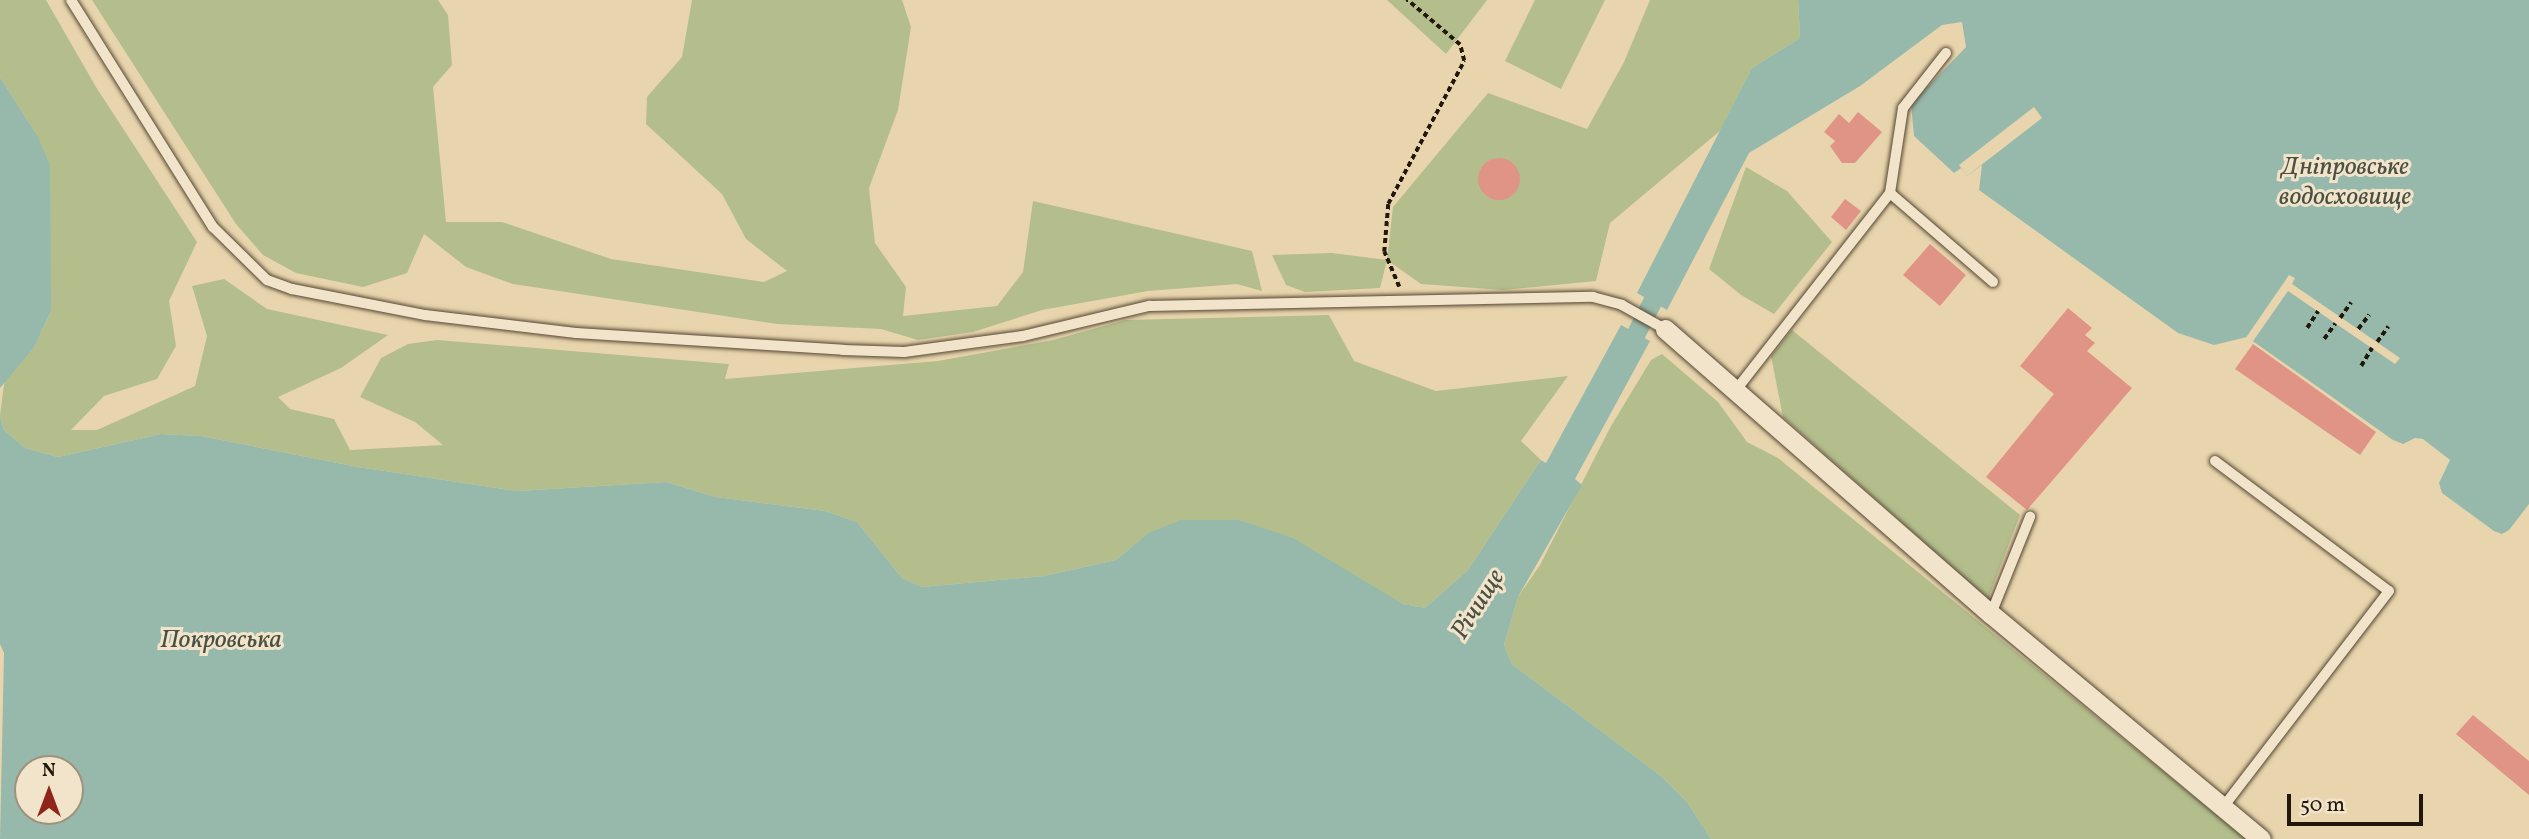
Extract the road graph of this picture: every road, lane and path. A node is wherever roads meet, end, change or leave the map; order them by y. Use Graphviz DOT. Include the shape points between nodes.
graph roads {
  1 [pos="71,0"];
  2 [pos="1407,0"];
  3 [pos="1946,53"];
  4 [pos="1890,193"];
  5 [pos="1993,282"];
  6 [pos="1406,302"];
  7 [pos="2351,302"];
  8 [pos="2318,312"];
  9 [pos="2369,315"];
  10 [pos="2340,318"];
  11 [pos="2335,324"];
  12 [pos="2388,327"];
  13 [pos="2306,328"];
  14 [pos="1665,329"];
  15 [pos="2358,329"];
  16 [pos="2324,339"];
  17 [pos="2377,342"];
  18 [pos="2372,348"];
  19 [pos="2361,366"];
  20 [pos="1736,390"];
  21 [pos="2215,461"];
  22 [pos="2030,517"];
  23 [pos="1991,614"];
  24 [pos="2223,807"];
  25 [pos="2261,839"];
  1 -- 6 [label="lane" via="213,227 267,280 292,289 425,315 576,333 904,352 1023,336 1149,306"];
  2 -- 6 [label="path" via="1460,45 1464,61 1388,204 1384,252"];
  3 -- 4 [label="lane" via="1903,108"];
  4 -- 5 [label="lane"];
  4 -- 20 [label="lane"];
  6 -- 14 [label="lane" via="1593,297 1622,305"];
  7 -- 10 [label="path"];
  8 -- 13 [label="path"];
  9 -- 15 [label="path"];
  11 -- 16 [label="path"];
  12 -- 17 [label="path"];
  14 -- 20 [label="street"];
  18 -- 19 [label="path"];
  20 -- 23 [label="street"];
  21 -- 24 [label="lane" via="2389,592"];
  22 -- 23 [label="lane"];
  23 -- 24 [label="street"];
  24 -- 25 [label="street"];
}
